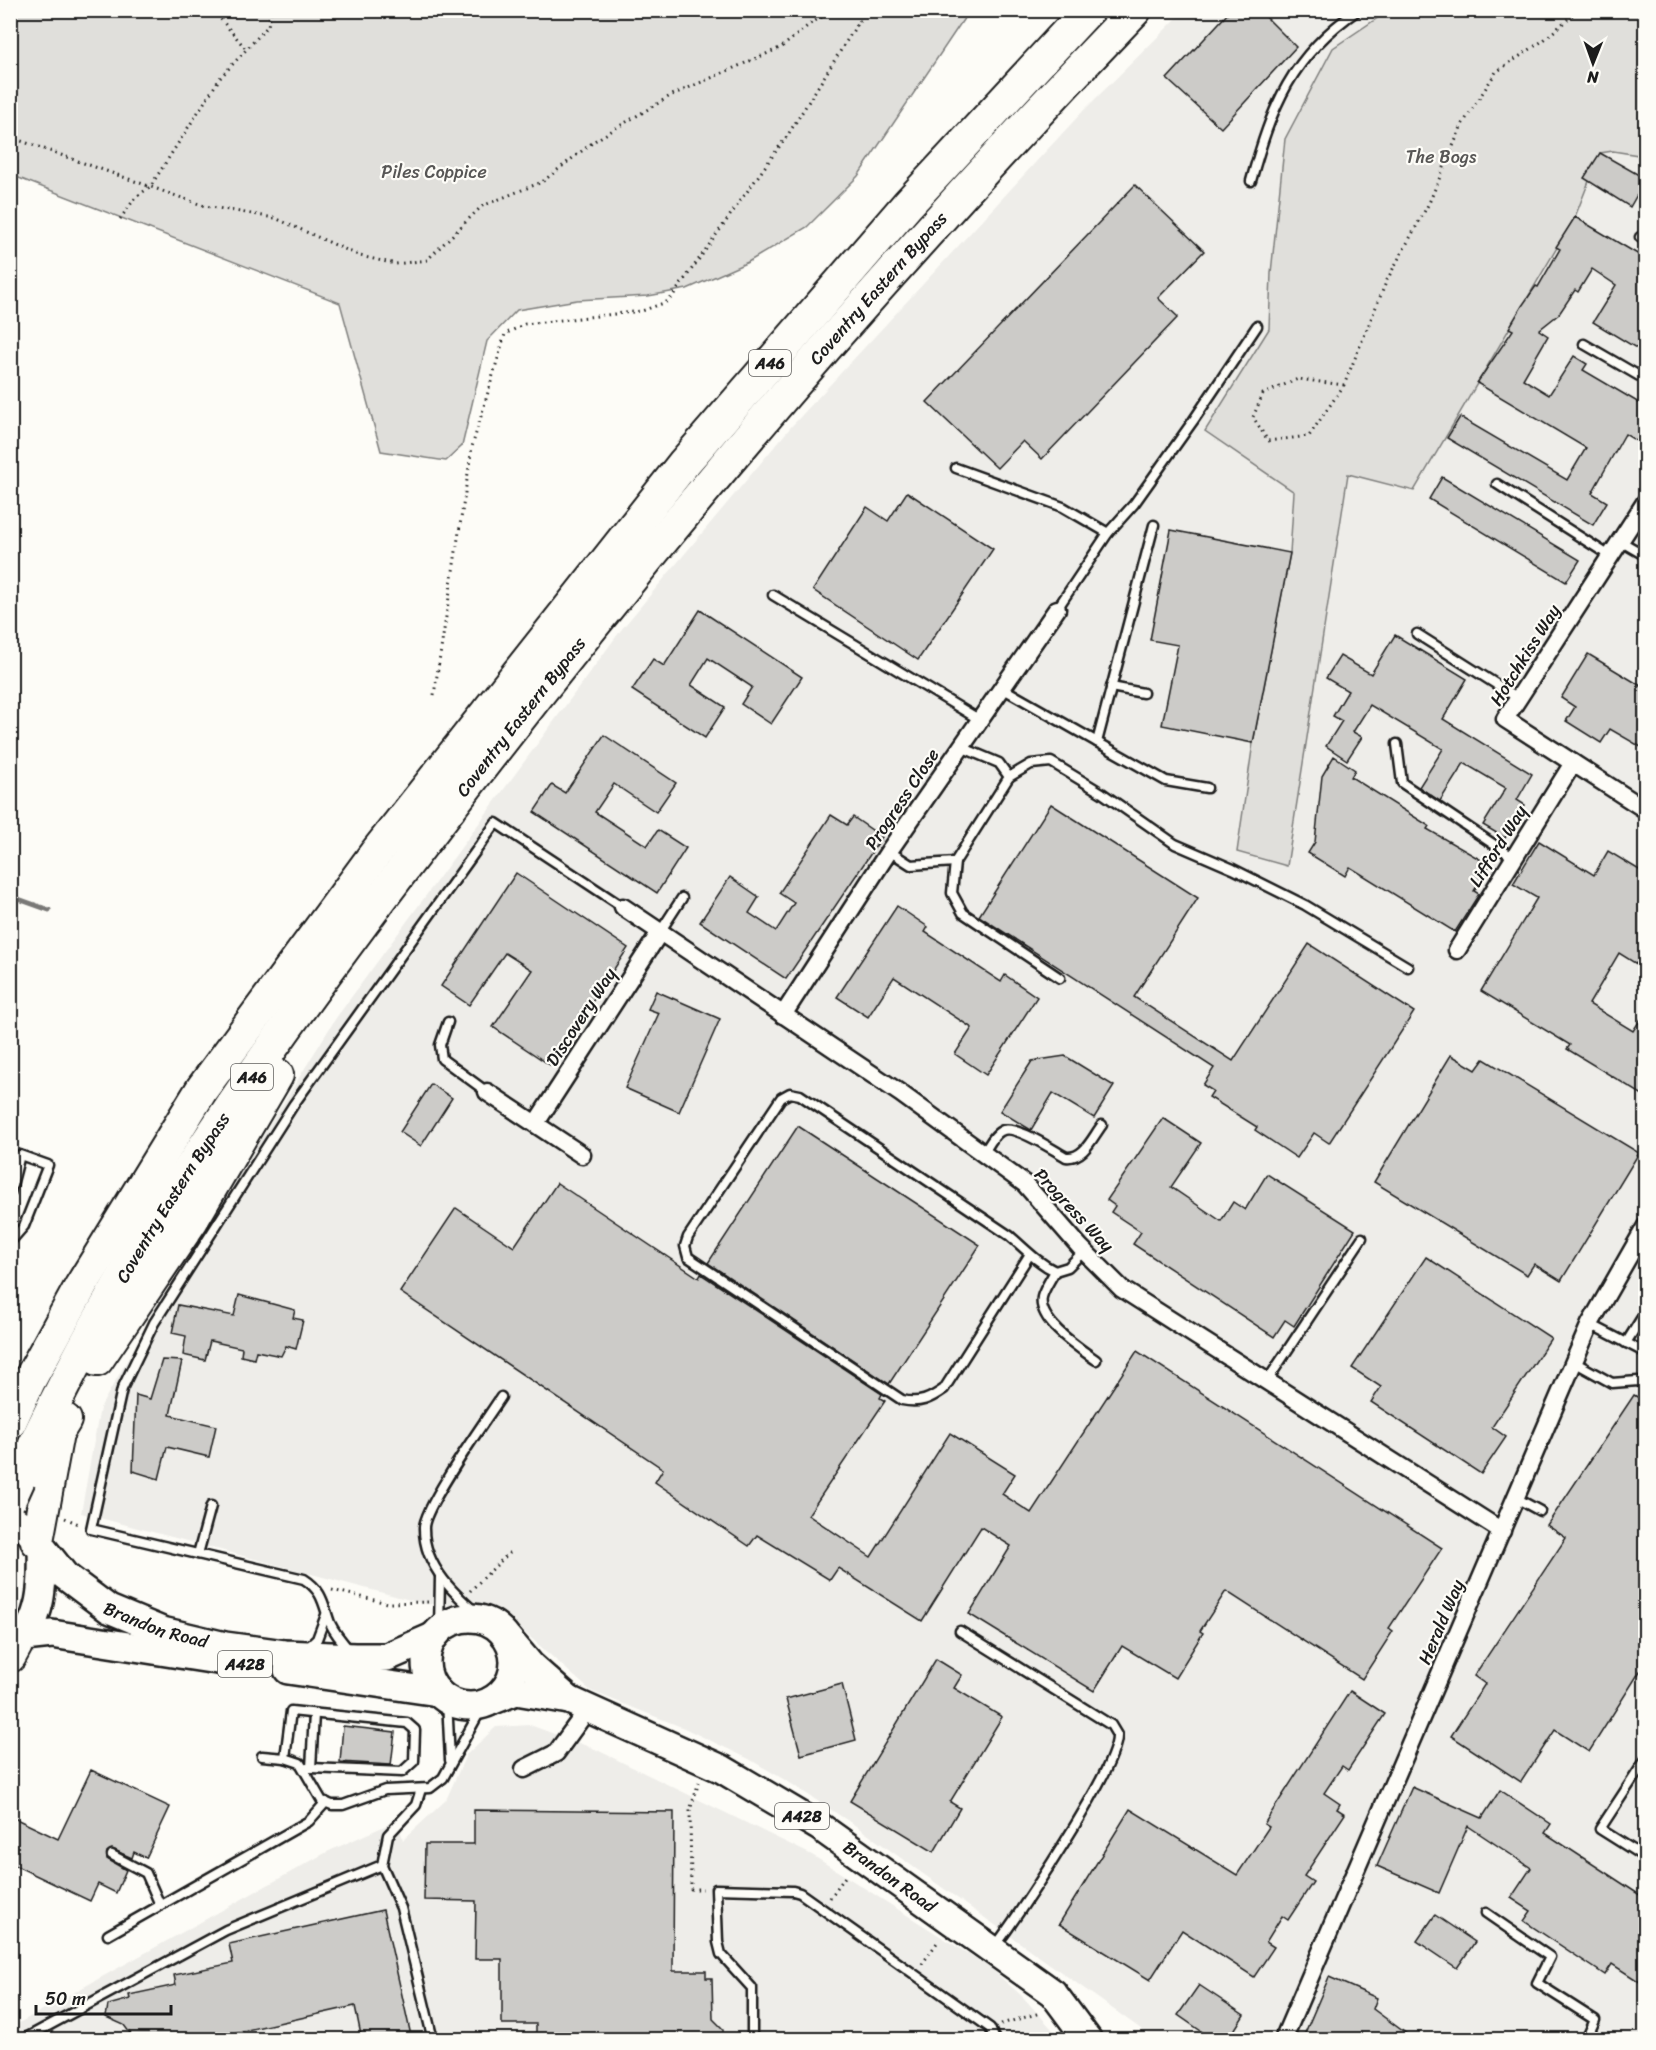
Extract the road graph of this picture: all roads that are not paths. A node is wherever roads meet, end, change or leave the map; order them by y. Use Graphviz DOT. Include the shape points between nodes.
graph roads {
  1 [pos="1088,10"];
  2 [pos="1135,10"];
  3 [pos="1358,10"];
  4 [pos="1251,182"];
  5 [pos="1257,326"];
  6 [pos="1584,344"];
  7 [pos="1646,380"];
  8 [pos="956,468"];
  9 [pos="1497,484"];
  10 [pos="1646,501"];
  11 [pos="1154,525"];
  12 [pos="1108,533"];
  13 [pos="1620,541"];
  14 [pos="1610,556"];
  15 [pos="1646,556"];
  16 [pos="773,595"];
  17 [pos="1057,609"];
  18 [pos="1417,634"];
  19 [pos="1112,687"];
  20 [pos="1002,688"];
  21 [pos="1143,693"];
  22 [pos="1518,698"];
  23 [pos="530,702"];
  24 [pos="980,720"];
  25 [pos="470,732"];
  26 [pos="1097,742"];
  27 [pos="1397,744"];
  28 [pos="961,747"];
  29 [pos="1573,763"];
  30 [pos="1009,777"];
  31 [pos="1207,788"];
  32 [pos="1646,810"];
  33 [pos="889,851"];
  34 [pos="1514,858"];
  35 [pos="955,862"];
  36 [pos="682,898"];
  37 [pos="623,907"];
  38 [pos="660,932"];
  39 [pos="1457,950"];
  40 [pos="1408,966"];
  41 [pos="1060,978"];
  42 [pos="783,1015"];
  43 [pos="448,1022"];
  44 [pos="487,1092"];
  45 [pos="536,1123"];
  46 [pos="1102,1125"];
  47 [pos="983,1154"];
  48 [pos="582,1155"];
  49 [pos="10,1193"];
  50 [pos="1646,1226"];
  51 [pos="1362,1238"];
  52 [pos="10,1242"];
  53 [pos="1084,1251"];
  54 [pos="1030,1254"];
  55 [pos="1055,1271"];
  56 [pos="1646,1311"];
  57 [pos="1590,1324"];
  58 [pos="1626,1343"];
  59 [pos="1646,1353"];
  60 [pos="1095,1360"];
  61 [pos="1574,1362"];
  62 [pos="10,1377"];
  63 [pos="1266,1381"];
  64 [pos="1646,1386"];
  65 [pos="501,1397"];
  66 [pos="10,1422"];
  67 [pos="15,1489"];
  68 [pos="1516,1498"];
  69 [pos="211,1506"];
  70 [pos="1540,1511"];
  71 [pos="10,1517"];
  72 [pos="1502,1531"];
  73 [pos="40,1544"];
  74 [pos="198,1554"];
  75 [pos="441,1577"];
  76 [pos="480,1609"];
  77 [pos="327,1611"];
  78 [pos="960,1631"];
  79 [pos="436,1634"];
  80 [pos="508,1639"];
  81 [pos="15,1647"];
  82 [pos="295,1654"];
  83 [pos="355,1656"];
  84 [pos="443,1696"];
  85 [pos="487,1702"];
  86 [pos="578,1705"];
  87 [pos="314,1714"];
  88 [pos="262,1756"];
  89 [pos="285,1758"];
  90 [pos="1646,1759"];
  91 [pos="450,1761"];
  92 [pos="307,1768"];
  93 [pos="524,1769"];
  94 [pos="421,1789"];
  95 [pos="326,1802"];
  96 [pos="112,1855"];
  97 [pos="1646,1858"];
  98 [pos="382,1865"];
  99 [pos="160,1905"];
  100 [pos="1486,1913"];
  101 [pos="108,1935"];
  102 [pos="992,1950"];
  103 [pos="22,2040"];
  104 [pos="433,2040"];
  105 [pos="752,2040"];
  106 [pos="995,2040"];
  107 [pos="1088,2040"];
  108 [pos="1283,2040"];
  109 [pos="1586,2040"];
  1 -- 25 [label="highway, Coventry Eastern Bypass / A46" via="800,327 684,463"];
  2 -- 23 [label="highway, Coventry Eastern Bypass / A46" via="898,264 794,383"];
  3 -- 4 [label="lane" via="1331,29 1292,73 1268,123"];
  5 -- 12 [label="lane" via="1134,504"];
  6 -- 7 [label="lane"];
  8 -- 12 [label="lane" via="1063,507"];
  9 -- 14 [label="lane"];
  10 -- 13 [label="street, Hotchkiss Way"];
  11 -- 19 [label="lane"];
  12 -- 17 [label="lane"];
  13 -- 14 [label="street, Hotchkiss Way"];
  13 -- 15 [label="lane"];
  14 -- 22 [label="street, Hotchkiss Way"];
  16 -- 24 [label="lane"];
  17 -- 20 [label="street, Progress Close"];
  18 -- 22 [label="lane"];
  19 -- 21 [label="lane"];
  19 -- 26 [label="lane"];
  20 -- 24 [label="street, Progress Close"];
  20 -- 26 [label="lane"];
  22 -- 29 [label="street, Hotchkiss Way" via="1505,719"];
  23 -- 67 [label="highway, Coventry Eastern Bypass / A46" via="321,979 155,1223 54,1400"];
  23 -- 73 [label="highway" via="457,826 345,970 274,1080 192,1220 95,1363 57,1433"];
  24 -- 28 [label="street, Progress Close"];
  25 -- 62 [label="highway" via="362,847 191,1080"];
  25 -- 66 [label="highway, Coventry Eastern Bypass / A46" via="202,1089 81,1286"];
  26 -- 31 [label="lane" via="1166,781"];
  27 -- 34 [label="lane" via="1402,783"];
  28 -- 30 [label="lane" via="999,763"];
  28 -- 33 [label="street, Progress Close"];
  29 -- 32 [label="street, Hotchkiss Way"];
  29 -- 34 [label="street, Lifford Way"];
  30 -- 35 [label="lane"];
  30 -- 40 [label="lane" via="1031,764 1051,762 1175,844 1305,905"];
  33 -- 35 [label="lane" via="911,865"];
  33 -- 42 [label="street, Progress Close"];
  34 -- 39 [label="street, Lifford Way"];
  35 -- 41 [label="lane" via="951,893 963,913"];
  36 -- 38 [label="lane"];
  37 -- 38 [label="street, Progress Way"];
  37 -- 74 [label="lane" via="496,822 294,1104 154,1323 122,1389 104,1461 91,1530"];
  38 -- 42 [label="street, Progress Way"];
  38 -- 45 [label="street, Discovery Way"];
  42 -- 47 [label="street, Progress Way"];
  43 -- 44 [label="lane" via="440,1045 442,1059"];
  44 -- 45 [label="street"];
  45 -- 48 [label="street"];
  46 -- 47 [label="lane" via="1082,1153 1073,1158 1007,1129 997,1133"];
  47 -- 53 [label="street, Progress Way" via="1025,1184"];
  49 -- 52 [label="lane" via="20,1155 48,1166 24,1226"];
  50 -- 57 [label="street, Herald Way"];
  51 -- 63 [label="lane"];
  53 -- 55 [label="lane" via="1068,1267"];
  53 -- 63 [label="street, Progress Way" via="1122,1289"];
  54 -- 54 [label="lane" via="1010,1236 800,1095 790,1093 781,1098 685,1246 688,1257 902,1400 914,1403 930,1400 944,1389"];
  54 -- 55 [label="lane"];
  55 -- 60 [label="lane" via="1042,1296 1043,1309 1062,1335"];
  56 -- 58 [label="lane"];
  57 -- 58 [label="lane"];
  57 -- 61 [label="street, Herald Way"];
  58 -- 59 [label="lane"];
  61 -- 64 [label="lane" via="1612,1383 1638,1380"];
  61 -- 68 [label="street, Herald Way"];
  63 -- 72 [label="street, Progress Way"];
  65 -- 75 [label="lane" via="428,1513 424,1526 426,1543"];
  68 -- 70 [label="lane"];
  68 -- 72 [label="street, Herald Way"];
  69 -- 74 [label="lane"];
  71 -- 73 [label="main road, Brandon Road"];
  72 -- 108 [label="street, Herald Way"];
  73 -- 81 [label="main road" via="40,1603"];
  73 -- 82 [label="main road, Brandon Road / A428" via="74,1583 109,1608 141,1622 225,1646"];
  74 -- 77 [label="lane" via="304,1579 324,1598"];
  75 -- 76 [label="lane"];
  75 -- 79 [label="lane"];
  76 -- 79 [label="main road" via="454,1620"];
  76 -- 80 [label="main road"];
  77 -- 82 [label="lane" via="317,1639"];
  77 -- 83 [label="lane" via="338,1637"];
  78 -- 102 [label="lane" via="1111,1725 1117,1735 1114,1755 1092,1795"];
  79 -- 83 [label="main road, Brandon Road / A428" via="387,1657"];
  79 -- 84 [label="main road" via="427,1652 426,1668 430,1682"];
  80 -- 85 [label="main road" via="514,1657 513,1674 504,1690"];
  80 -- 86 [label="main road, Brandon Road / A428" via="531,1666"];
  81 -- 84 [label="main road, Brandon Road / A428" via="52,1634 195,1658 394,1684"];
  82 -- 83 [label="main road, Brandon Road / A428"];
  84 -- 85 [label="main road" via="466,1706"];
  84 -- 91 [label="lane"];
  85 -- 86 [label="main road, Brandon Road / A428" via="516,1691"];
  85 -- 91 [label="lane"];
  86 -- 93 [label="street" via="556,1753"];
  86 -- 102 [label="main road, Brandon Road / A428" via="722,1768 812,1822"];
  87 -- 89 [label="lane" via="291,1711"];
  87 -- 92 [label="lane"];
  87 -- 92 [label="lane" via="412,1725 416,1735 414,1761 402,1772"];
  88 -- 89 [label="lane"];
  89 -- 92 [label="lane"];
  90 -- 97 [label="lane" via="1600,1829"];
  91 -- 94 [label="lane" via="443,1778 430,1788"];
  92 -- 95 [label="lane" via="316,1794"];
  94 -- 95 [label="lane" via="385,1790 343,1805"];
  94 -- 98 [label="lane" via="416,1805 388,1834"];
  95 -- 99 [label="lane" via="309,1821"];
  96 -- 99 [label="lane" via="146,1873"];
  98 -- 103 [label="lane" via="226,1930"];
  98 -- 104 [label="lane" via="401,1908"];
  99 -- 101 [label="lane"];
  100 -- 109 [label="lane" via="1551,1957 1537,1983 1595,2020"];
  102 -- 107 [label="main road, Brandon Road / A428" via="1053,1993"];
  105 -- 106 [label="lane" via="752,1988 721,1954 716,1889 793,1891 823,1908 990,2028"];
}
